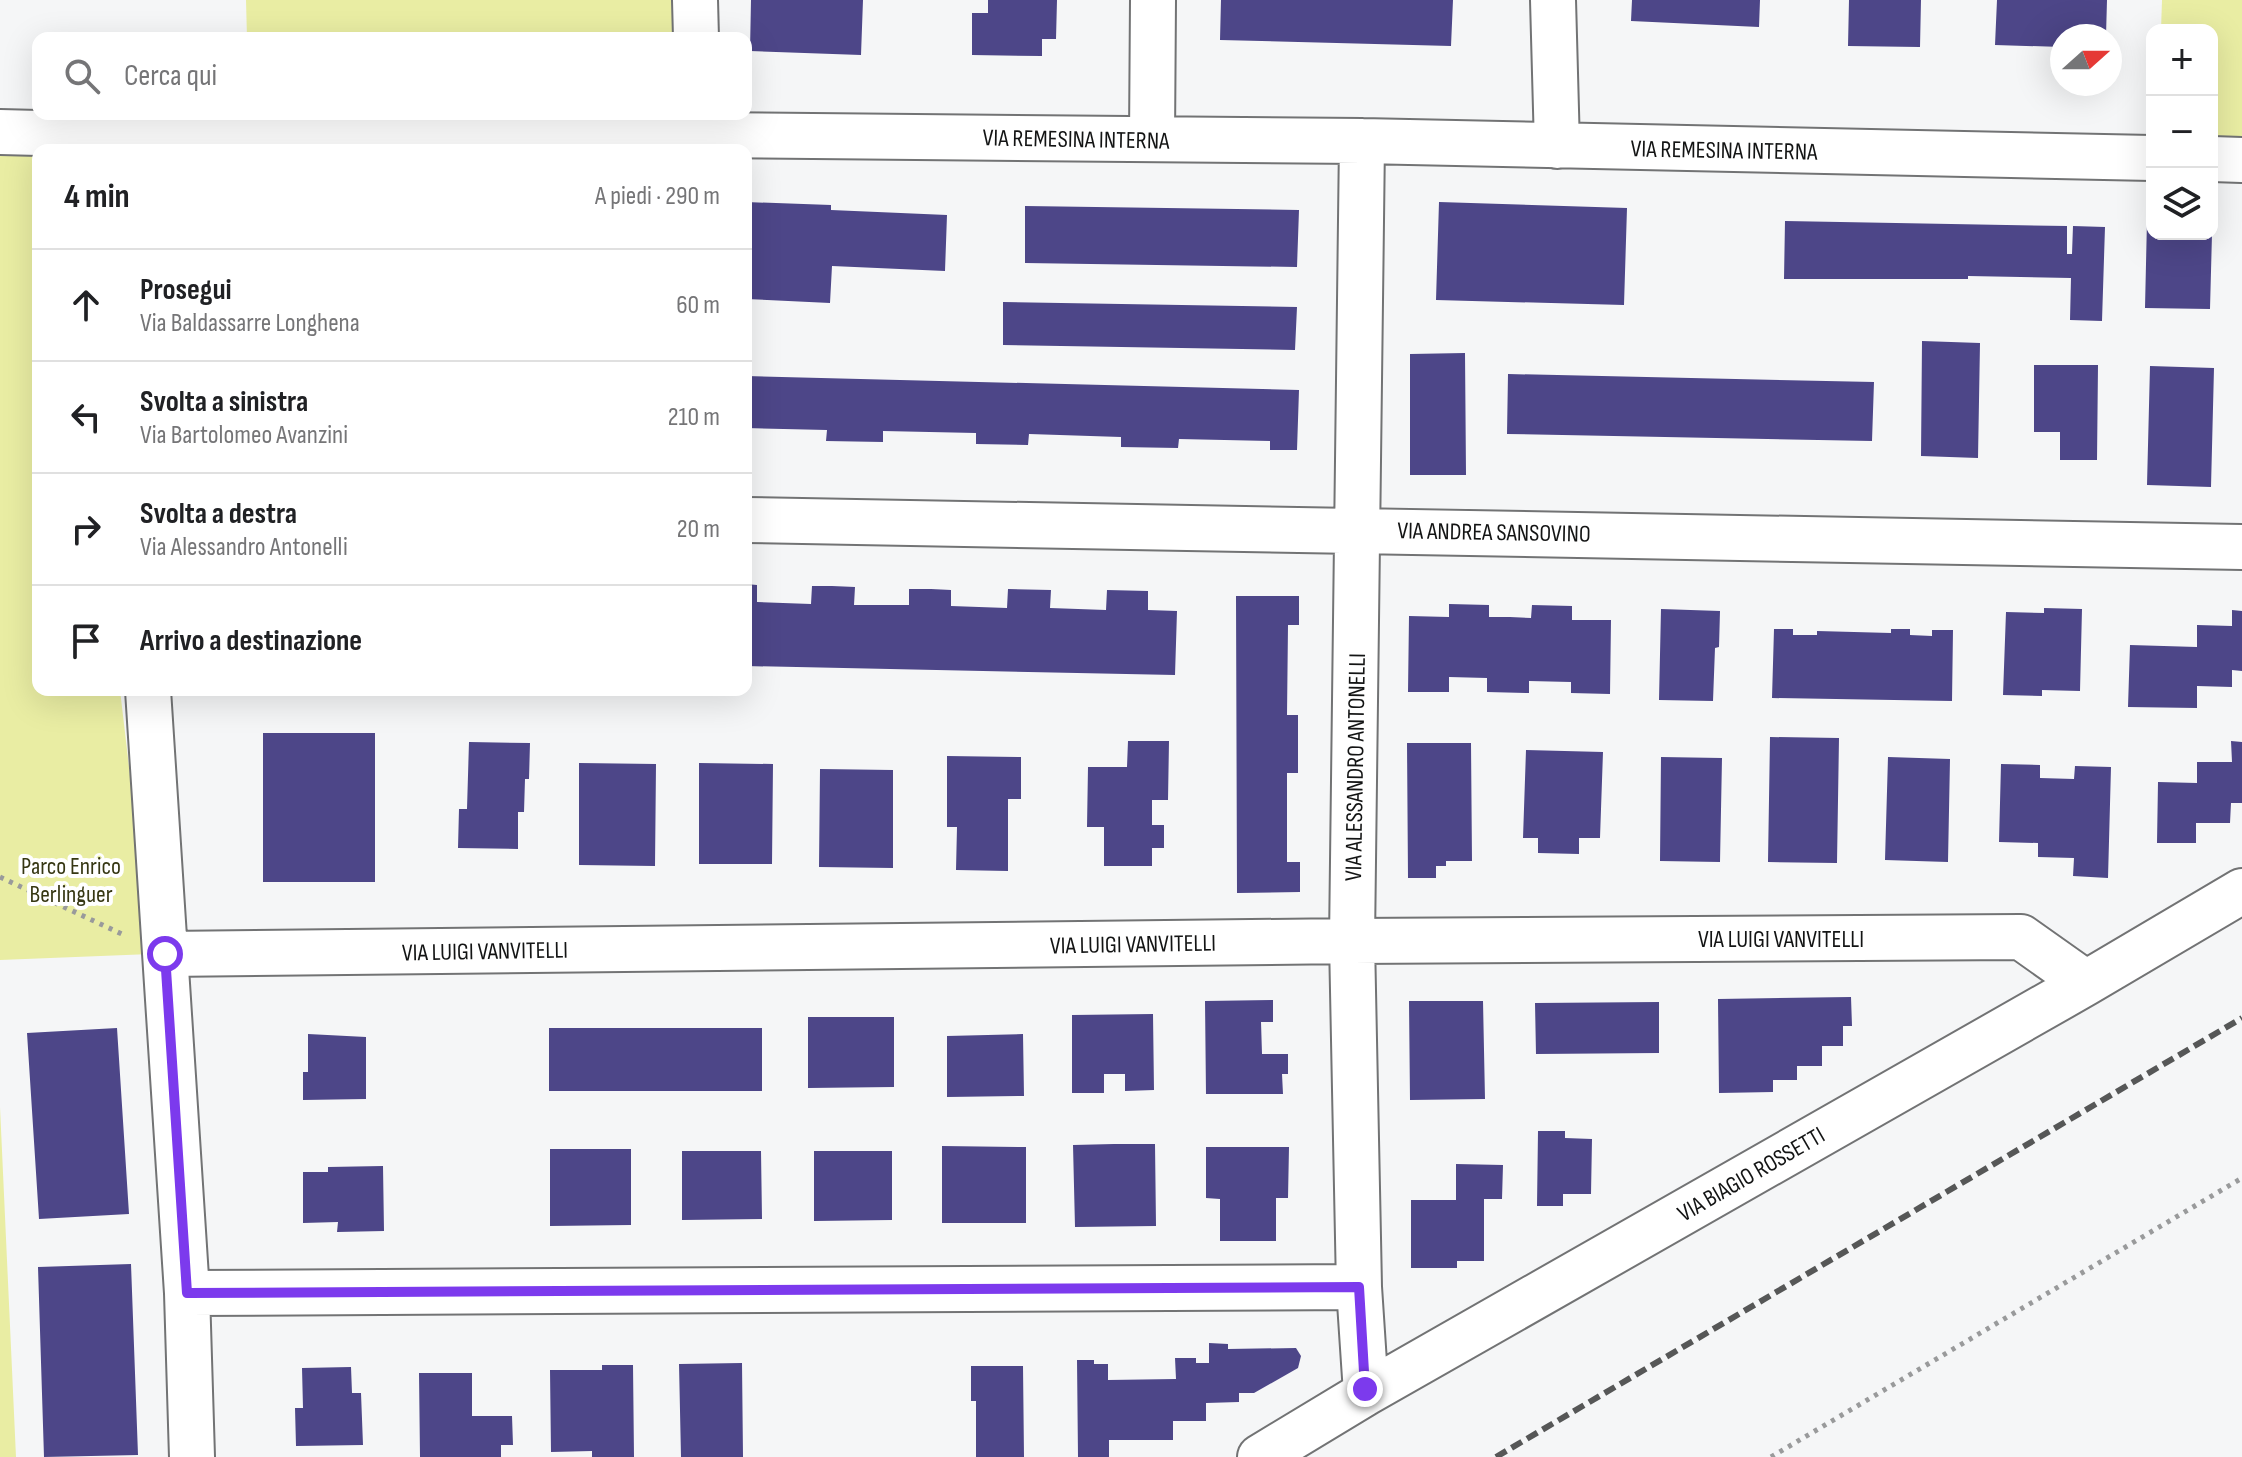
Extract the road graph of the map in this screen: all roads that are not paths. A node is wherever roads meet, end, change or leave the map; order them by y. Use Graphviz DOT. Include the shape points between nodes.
graph roads {
  1 [pos="695,0"];
  2 [pos="1153,0"];
  3 [pos="1553,0"];
  4 [pos="696,32"];
  5 [pos="696,125"];
  6 [pos="0,132"];
  7 [pos="1152,139"];
  8 [pos="1362,141"];
  9 [pos="116,143"];
  10 [pos="1557,146"];
  11 [pos="2146,158"];
  12 [pos="2218,159"];
  13 [pos="2242,160"];
  14 [pos="752,520"];
  15 [pos="1359,529"];
  16 [pos="2242,547"];
  17 [pos="148,696"];
  18 [pos="2242,891"];
  19 [pos="1352,941"];
  20 [pos="165,954"];
  21 [pos="2086,983"];
  22 [pos="1359,1287"];
  23 [pos="187,1293"];
  24 [pos="1366,1393"];
  25 [pos="192,1457"];
  26 [pos="1260,1457"];
  1 -- 4 [label="street"];
  2 -- 7 [label="street"];
  3 -- 10 [label="street"];
  5 -- 7 [label="street, VIA REMESINA INTERNA"];
  5 -- 9 [label="street, VIA REMESINA INTERNA"];
  6 -- 9 [label="street, VIA REMESINA INTERNA"];
  7 -- 8 [label="street, VIA REMESINA INTERNA"];
  8 -- 10 [label="street, VIA REMESINA INTERNA"];
  8 -- 15 [label="street, VIA ALESSANDRO ANTONELLI"];
  10 -- 11 [label="street, VIA REMESINA INTERNA"];
  12 -- 13 [label="street"];
  14 -- 15 [label="street, VIA ANDREA SANSOVINO"];
  15 -- 16 [label="street, VIA ANDREA SANSOVINO"];
  15 -- 19 [label="street, VIA ALESSANDRO ANTONELLI"];
  17 -- 20 [label="street"];
  18 -- 21 [label="street, VIA BIAGIO ROSSETTI"];
  19 -- 20 [label="street, VIA LUIGI VANVITELLI"];
  19 -- 21 [label="street, VIA LUIGI VANVITELLI" via="2021,937"];
  19 -- 22 [label="street, VIA ALESSANDRO ANTONELLI"];
  20 -- 23 [label="street"];
  21 -- 24 [label="street, VIA BIAGIO ROSSETTI"];
  22 -- 23 [label="street"];
  22 -- 24 [label="street, VIA ALESSANDRO ANTONELLI"];
  23 -- 25 [label="street"];
  24 -- 26 [label="street, VIA BIAGIO ROSSETTI"];
}
